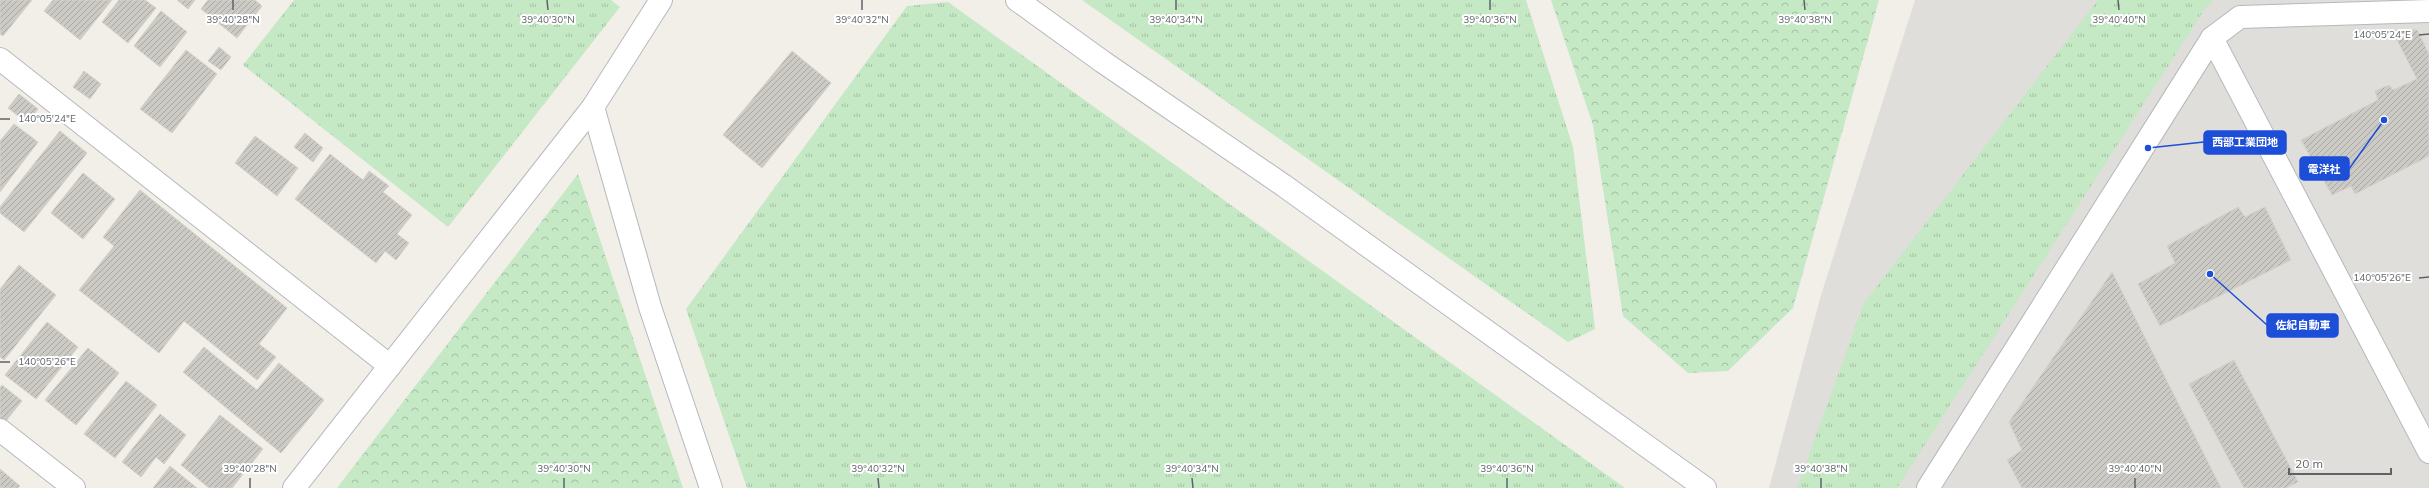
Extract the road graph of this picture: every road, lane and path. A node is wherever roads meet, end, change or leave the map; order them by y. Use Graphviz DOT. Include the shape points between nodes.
graph roads {
  1 [pos="661,0"];
  2 [pos="1017,0"];
  3 [pos="2429,10"];
  4 [pos="2212,38"];
  5 [pos="0,59"];
  6 [pos="594,107"];
  7 [pos="390,366"];
  8 [pos="0,430"];
  9 [pos="2429,452"];
  10 [pos="74,488"];
  11 [pos="294,488"];
  12 [pos="711,488"];
  13 [pos="1705,488"];
  14 [pos="1928,488"];
  1 -- 6 [label="street"];
  2 -- 13 [label="street" via="1290,190"];
  3 -- 4 [label="street" via="2240,17"];
  4 -- 9 [label="street"];
  4 -- 14 [label="street"];
  5 -- 7 [label="street"];
  6 -- 7 [label="street"];
  6 -- 12 [label="street" via="650,307"];
  7 -- 11 [label="street"];
  8 -- 10 [label="street"];
}
